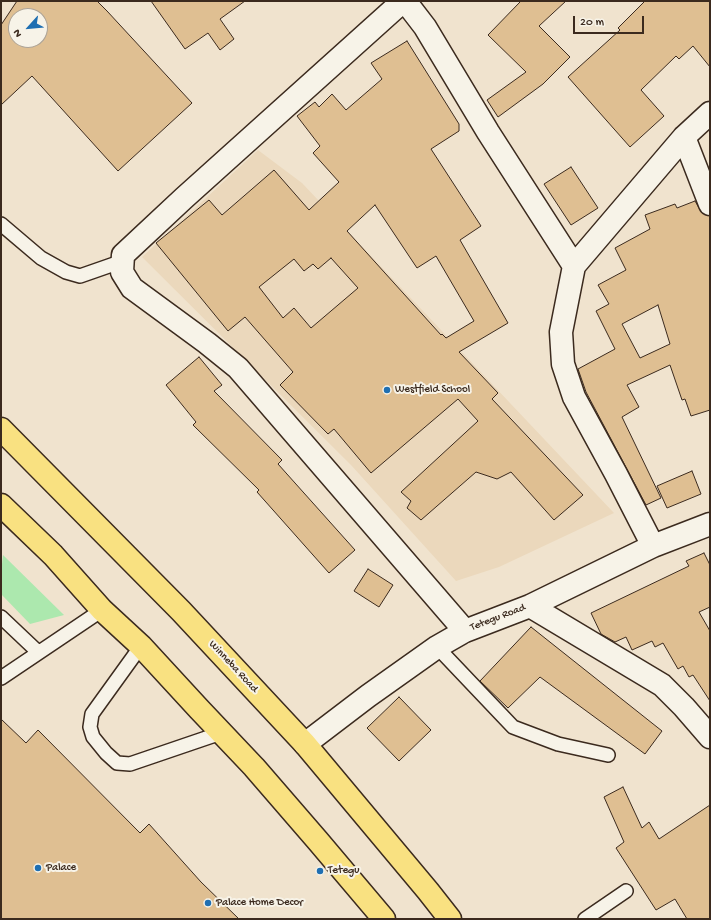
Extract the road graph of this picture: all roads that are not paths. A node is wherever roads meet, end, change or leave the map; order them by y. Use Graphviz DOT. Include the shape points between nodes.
graph roads {
  1 [pos="404,1"];
  2 [pos="710,113"];
  3 [pos="684,137"];
  4 [pos="710,204"];
  5 [pos="1,224"];
  6 [pos="123,261"];
  7 [pos="574,266"];
  8 [pos="1,428"];
  9 [pos="1,505"];
  10 [pos="710,524"];
  11 [pos="652,546"];
  12 [pos="530,606"];
  13 [pos="102,610"];
  14 [pos="1,617"];
  15 [pos="465,631"];
  16 [pos="141,646"];
  17 [pos="437,647"];
  18 [pos="38,652"];
  19 [pos="1,678"];
  20 [pos="221,733"];
  21 [pos="710,737"];
  22 [pos="304,744"];
  23 [pos="608,755"];
  24 [pos="626,891"];
  25 [pos="384,919"];
  26 [pos="450,919"];
  27 [pos="584,919"];
  1 -- 6 [label="street" via="184,198 123,255"];
  1 -- 7 [label="street" via="424,27"];
  2 -- 3 [label="street"];
  3 -- 4 [label="street"];
  3 -- 7 [label="street"];
  5 -- 6 [label="lane" via="42,258 66,272 80,276"];
  6 -- 15 [label="street" via="122,272 132,288 238,368"];
  7 -- 11 [label="street" via="562,332 563,364 574,396"];
  8 -- 22 [label="highway, Winneba Road" via="181,611"];
  9 -- 13 [label="highway" via="53,555"];
  10 -- 11 [label="street, Tetegu Road"];
  11 -- 12 [label="street, Tetegu Road"];
  12 -- 15 [label="street, Tetegu Road"];
  12 -- 21 [label="street" via="662,685"];
  13 -- 16 [label="highway"];
  13 -- 18 [label="lane"];
  14 -- 18 [label="lane"];
  15 -- 17 [label="street, Tetegu Road"];
  16 -- 20 [label="highway"];
  16 -- 20 [label="lane" via="92,714 90,727 93,737 106,753 117,763 130,764"];
  17 -- 22 [label="street, Tetegu Road"];
  17 -- 23 [label="lane" via="512,727 558,744"];
  18 -- 19 [label="lane"];
  20 -- 25 [label="highway" via="318,840"];
  22 -- 26 [label="highway, Winneba Road"];
  24 -- 27 [label="lane"];
}
